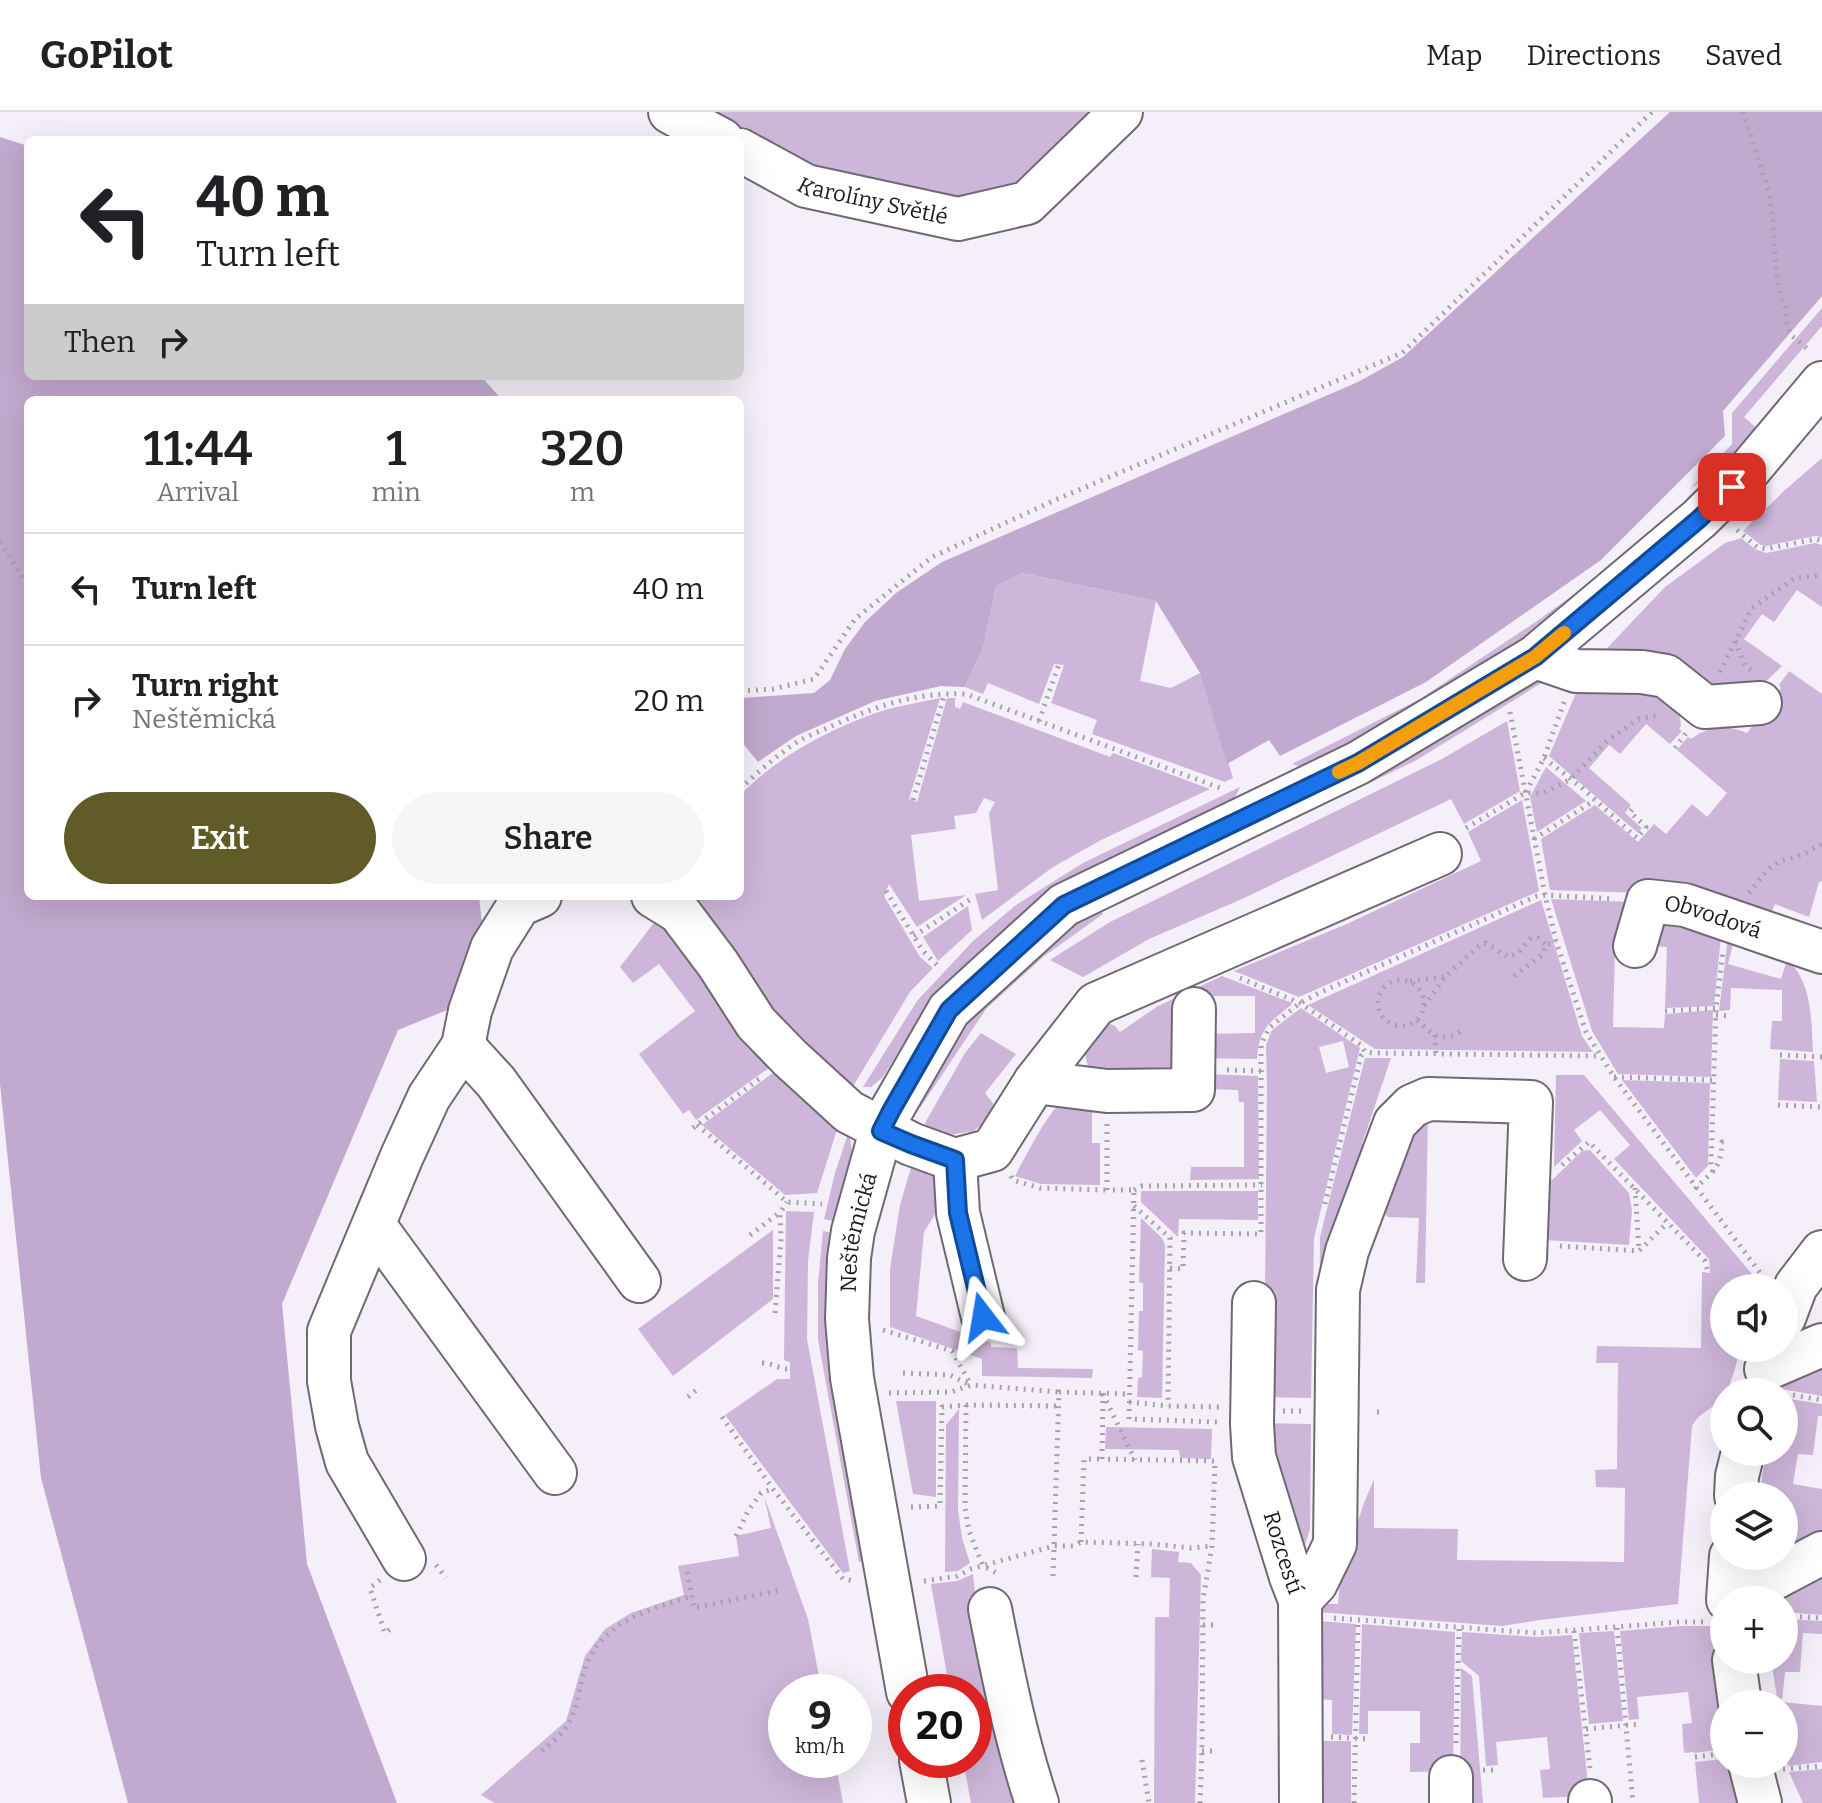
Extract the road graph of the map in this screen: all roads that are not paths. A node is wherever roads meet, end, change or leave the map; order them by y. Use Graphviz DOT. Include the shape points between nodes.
graph roads {
  1 [pos="670,112"];
  2 [pos="1121,112"];
  3 [pos="715,136"];
  4 [pos="744,152"];
  5 [pos="1816,396"];
  6 [pos="1535,657"];
  7 [pos="1760,703"];
  8 [pos="1453,841"];
  9 [pos="519,900"];
  10 [pos="660,900"];
  11 [pos="1635,946"];
  12 [pos="1822,952"];
  13 [pos="1194,1009"];
  14 [pos="463,1046"];
  15 [pos="1035,1082"];
  16 [pos="881,1131"];
  17 [pos="973,1155"];
  18 [pos="374,1225"];
  19 [pos="1822,1252"];
  20 [pos="1525,1259"];
  21 [pos="639,1281"];
  22 [pos="1798,1283"];
  23 [pos="1254,1303"];
  24 [pos="983,1317"];
  25 [pos="1822,1345"];
  26 [pos="1771,1376"];
  27 [pos="555,1473"];
  28 [pos="1822,1553"];
  29 [pos="404,1559"];
  30 [pos="1762,1586"];
  31 [pos="994,1592"];
  32 [pos="1315,1609"];
  33 [pos="905,1674"];
  34 [pos="924,1778"];
  35 [pos="1767,1778"];
  36 [pos="929,1803"];
  37 [pos="1037,1803"];
  38 [pos="1301,1803"];
  39 [pos="1760,1803"];
  1 -- 3 [label="street"];
  2 -- 4 [label="street, Karolíny Světlé" via="1027,203 958,219 806,186"];
  5 -- 6 [label="street, Neštěmická" via="1699,519"];
  6 -- 7 [label="street" via="1576,671 1666,676 1695,721"];
  6 -- 16 [label="street, Neštěmická" via="1358,763 1064,905 949,1010"];
  8 -- 15 [label="street" via="1096,1004"];
  9 -- 14 [label="street" via="492,948"];
  10 -- 16 [label="street" via="679,912 756,1023 849,1112"];
  11 -- 12 [label="street, Obvodová" via="1648,901 1685,905"];
  13 -- 15 [label="street" via="1193,1090 1107,1091"];
  14 -- 18 [label="street" via="429,1097"];
  14 -- 21 [label="street" via="496,1082"];
  15 -- 17 [label="street"];
  16 -- 17 [label="street" via="911,1144"];
  16 -- 33 [label="street, Neštěmická" via="853,1231 847,1319 852,1378"];
  17 -- 24 [label="street" via="958,1213"];
  18 -- 27 [label="street"];
  18 -- 29 [label="street" via="329,1331 329,1381 347,1462"];
  19 -- 22 [label="street"];
  20 -- 32 [label="street" via="1531,1102 1428,1099 1412,1106 1395,1123 1342,1273 1365,1344 1365,1471 1316,1583"];
  23 -- 32 [label="street, Rozcestí" via="1238,1415 1291,1577"];
  25 -- 26 [label="street"];
  28 -- 30 [label="street"];
  31 -- 37 [label="street" via="1005,1684"];
  32 -- 38 [label="street, Rozcestí"];
  34 -- 36 [label="street"];
  35 -- 39 [label="street"];
}
